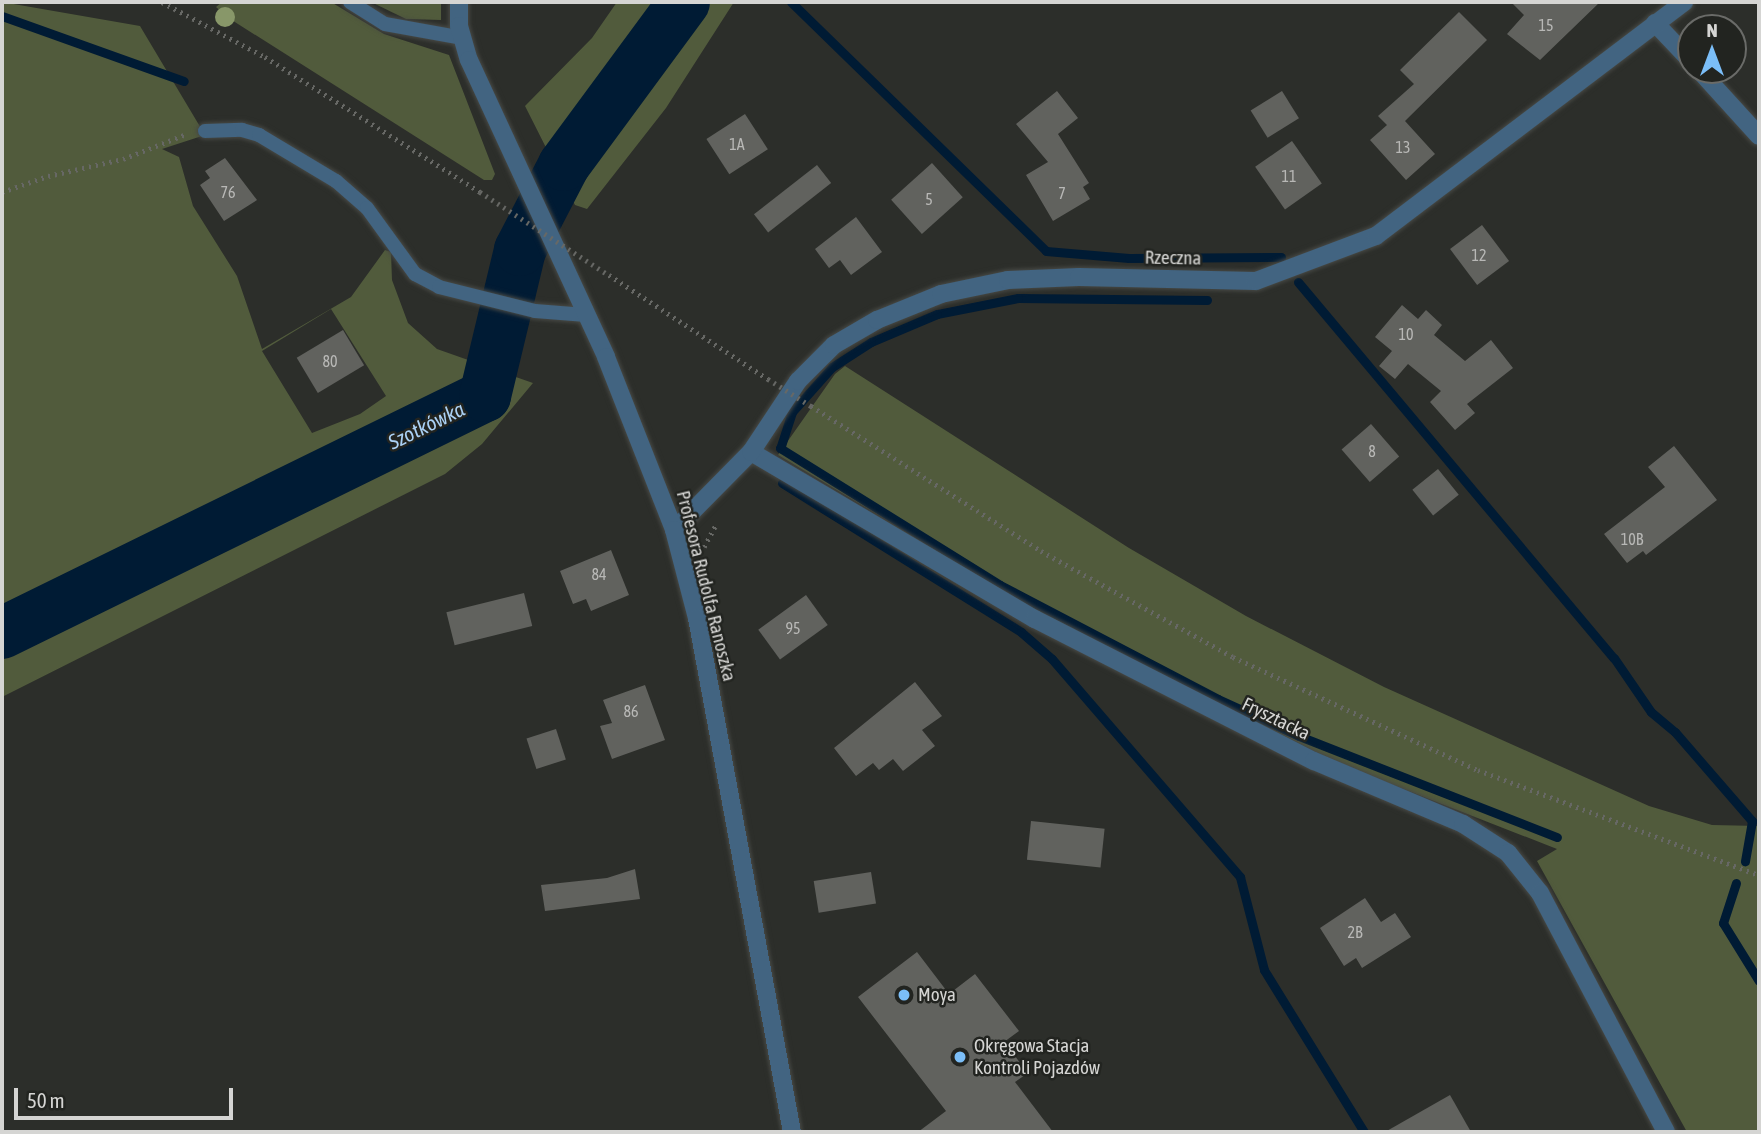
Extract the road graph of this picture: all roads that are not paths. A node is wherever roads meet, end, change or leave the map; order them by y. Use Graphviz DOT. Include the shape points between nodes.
graph roads {
  1 [pos="350,2"];
  2 [pos="459,2"];
  3 [pos="1684,2"];
  4 [pos="1655,23"];
  5 [pos="463,38"];
  6 [pos="1677,46"];
  7 [pos="1712,84"];
  8 [pos="205,131"];
  9 [pos="1759,136"];
  10 [pos="586,315"];
  11 [pos="751,452"];
  12 [pos="674,530"];
  13 [pos="792,1132"];
  14 [pos="1666,1132"];
  1 -- 5 [label="lane" via="385,24 418,34"];
  2 -- 5 [label="street, Profesora Rudolfa Ranoszka"];
  3 -- 4 [label="street, Rzeczna"];
  4 -- 6 [label="street"];
  4 -- 11 [label="street, Rzeczna" via="1376,236 1256,281 1079,277 1008,280 940,294 877,320 834,345 797,381"];
  5 -- 10 [label="street, Profesora Rudolfa Ranoszka, bridge"];
  7 -- 9 [label="street"];
  8 -- 10 [label="lane" via="242,130 259,135 336,181 367,208 415,274 459,295 535,311"];
  10 -- 12 [label="street, Profesora Rudolfa Ranoszka" via="655,473"];
  11 -- 12 [label="street, Rzeczna"];
  11 -- 14 [label="street, Frysztacka" via="1035,619 1314,761 1462,824 1508,853 1540,893"];
  12 -- 13 [label="street, Profesora Rudolfa Ranoszka" via="701,642"];
}
